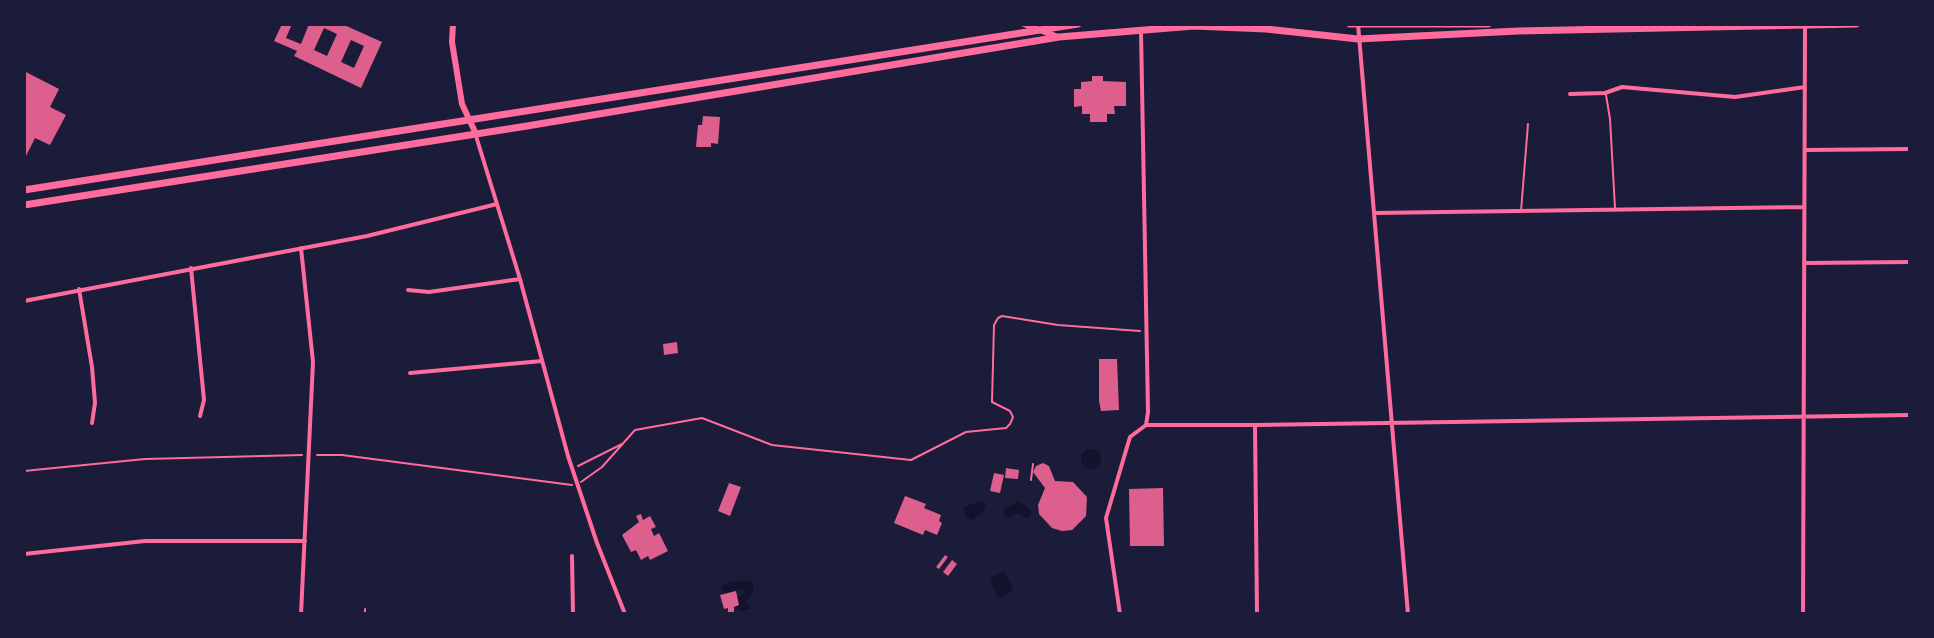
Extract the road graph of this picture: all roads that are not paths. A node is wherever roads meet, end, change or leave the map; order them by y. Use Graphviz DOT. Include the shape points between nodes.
graph roads {
  1 [pos="453,24"];
  2 [pos="1024,24"];
  3 [pos="1078,24"];
  4 [pos="1350,24"];
  5 [pos="1358,24"];
  6 [pos="1488,24"];
  7 [pos="1805,24"];
  8 [pos="1856,24"];
  9 [pos="1141,30"];
  10 [pos="1037,31"];
  11 [pos="1059,37"];
  12 [pos="1358,39"];
  13 [pos="1805,87"];
  14 [pos="1605,93"];
  15 [pos="1570,94"];
  16 [pos="470,121"];
  17 [pos="1528,124"];
  18 [pos="476,134"];
  19 [pos="1910,149"];
  20 [pos="1805,150"];
  21 [pos="24,190"];
  22 [pos="497,204"];
  23 [pos="24,205"];
  24 [pos="1804,207"];
  25 [pos="1615,210"];
  26 [pos="1521,211"];
  27 [pos="1374,213"];
  28 [pos="301,248"];
  29 [pos="1910,262"];
  30 [pos="1804,263"];
  31 [pos="191,268"];
  32 [pos="520,279"];
  33 [pos="79,289"];
  34 [pos="408,290"];
  35 [pos="24,301"];
  36 [pos="542,361"];
  37 [pos="410,373"];
  38 [pos="1910,415"];
  39 [pos="200,416"];
  40 [pos="1805,417"];
  41 [pos="92,423"];
  42 [pos="1393,423"];
  43 [pos="1146,425"];
  44 [pos="1255,425"];
  45 [pos="305,541"];
  46 [pos="24,554"];
  47 [pos="572,556"];
  48 [pos="365,609"];
  49 [pos="301,614"];
  50 [pos="365,614"];
  51 [pos="573,614"];
  52 [pos="625,614"];
  53 [pos="1120,614"];
  54 [pos="1257,614"];
  55 [pos="1408,614"];
  56 [pos="1803,614"];
  1 -- 16 [label="main road" via="457,78"];
  2 -- 10 [label="main road"];
  3 -- 10 [label="main road"];
  4 -- 5 [label="main road"];
  5 -- 6 [label="main road"];
  5 -- 12 [label="street"];
  7 -- 8 [label="main road"];
  7 -- 12 [label="main road"];
  7 -- 13 [label="street"];
  9 -- 11 [label="main road"];
  9 -- 12 [label="main road" via="1194,26"];
  9 -- 43 [label="street"];
  10 -- 11 [label="main road"];
  10 -- 16 [label="main road"];
  11 -- 18 [label="main road"];
  12 -- 27 [label="street"];
  13 -- 14 [label="street" via="1735,97 1622,87"];
  13 -- 20 [label="street"];
  14 -- 15 [label="street"];
  14 -- 25 [label="lane"];
  16 -- 18 [label="main road"];
  16 -- 21 [label="main road"];
  17 -- 26 [label="lane"];
  18 -- 22 [label="street"];
  18 -- 23 [label="main road"];
  19 -- 20 [label="street"];
  20 -- 24 [label="street"];
  22 -- 28 [label="street"];
  22 -- 32 [label="street"];
  24 -- 25 [label="street"];
  24 -- 30 [label="street"];
  25 -- 26 [label="street"];
  26 -- 27 [label="street"];
  27 -- 42 [label="street"];
  28 -- 31 [label="street"];
  28 -- 45 [label="street" via="313,362"];
  29 -- 30 [label="street"];
  30 -- 40 [label="street"];
  31 -- 33 [label="street"];
  31 -- 39 [label="street" via="204,400"];
  32 -- 34 [label="street" via="429,292"];
  32 -- 36 [label="street"];
  33 -- 35 [label="street"];
  33 -- 41 [label="street" via="92,367"];
  36 -- 37 [label="street"];
  36 -- 52 [label="street" via="597,543"];
  38 -- 40 [label="street"];
  40 -- 42 [label="street"];
  40 -- 56 [label="street"];
  42 -- 44 [label="street"];
  42 -- 55 [label="street"];
  43 -- 44 [label="street"];
  43 -- 53 [label="street" via="1130,437 1106,518"];
  44 -- 54 [label="street"];
  45 -- 46 [label="street" via="145,541"];
  45 -- 49 [label="street"];
  47 -- 51 [label="street"];
  48 -- 50 [label="lane"];
}
